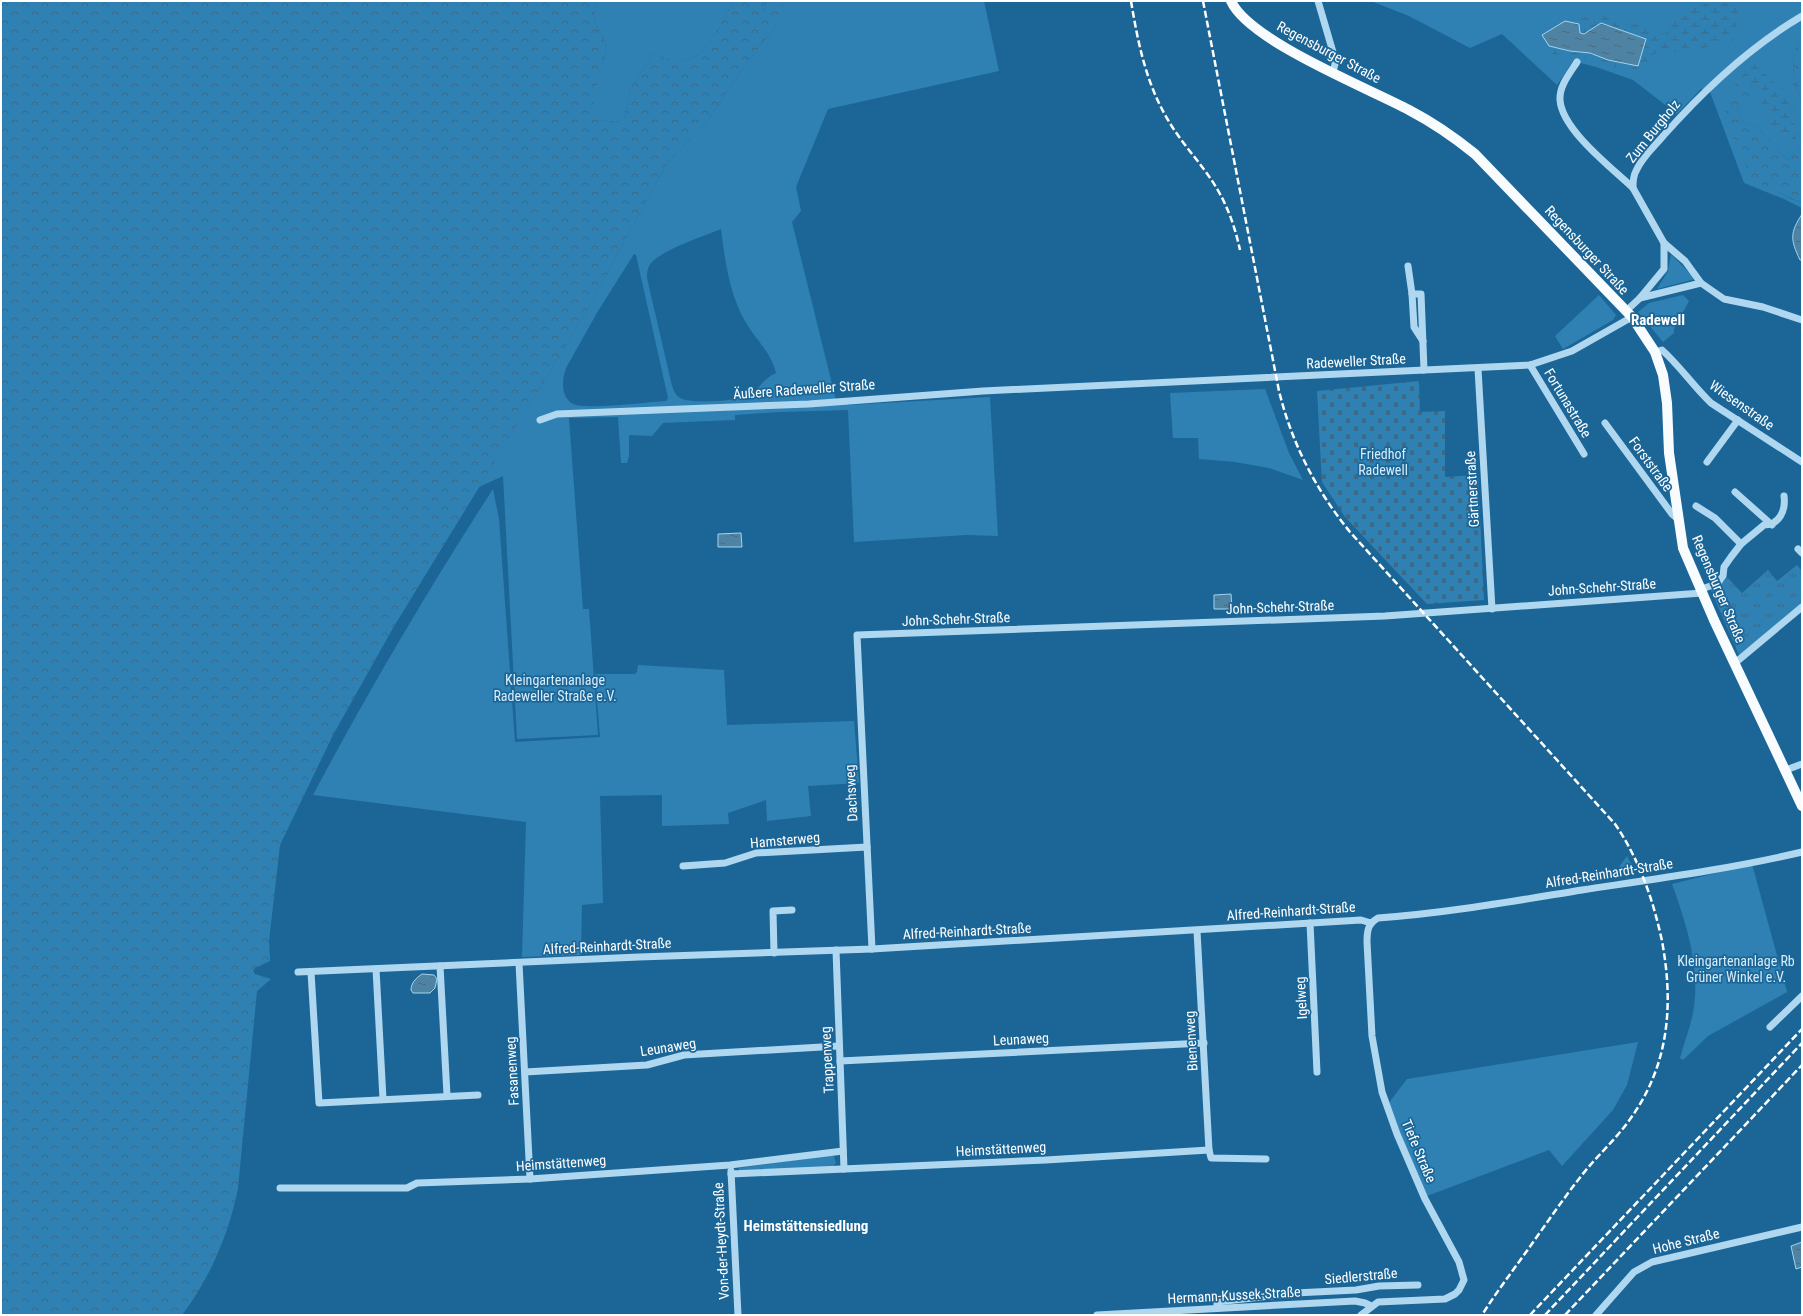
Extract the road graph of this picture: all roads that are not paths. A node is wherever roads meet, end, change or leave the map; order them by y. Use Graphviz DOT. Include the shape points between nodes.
graph roads {
  1 [pos="1231,1"];
  2 [pos="1318,1"];
  3 [pos="1802,16"];
  4 [pos="1577,62"];
  5 [pos="1333,72"];
  6 [pos="1633,188"];
  7 [pos="1664,243"];
  8 [pos="1408,266"];
  9 [pos="1701,283"];
  10 [pos="1640,298"];
  11 [pos="1629,314"];
  12 [pos="1802,320"];
  13 [pos="1655,352"];
  14 [pos="1530,365"];
  15 [pos="1478,369"];
  16 [pos="1424,370"];
  17 [pos="1070,387"];
  18 [pos="540,420"];
  19 [pos="1738,420"];
  20 [pos="1605,422"];
  21 [pos="1584,454"];
  22 [pos="1707,462"];
  23 [pos="1802,462"];
  24 [pos="1735,492"];
  25 [pos="1784,496"];
  26 [pos="1696,506"];
  27 [pos="1678,519"];
  28 [pos="1772,525"];
  29 [pos="1741,544"];
  30 [pos="1701,591"];
  31 [pos="1492,608"];
  32 [pos="1802,608"];
  33 [pos="857,635"];
  34 [pos="1735,663"];
  35 [pos="1802,764"];
  36 [pos="1786,770"];
  37 [pos="1802,806"];
  38 [pos="867,847"];
  39 [pos="1802,852"];
  40 [pos="683,866"];
  41 [pos="792,910"];
  42 [pos="1310,923"];
  43 [pos="1371,923"];
  44 [pos="1198,931"];
  45 [pos="872,949"];
  46 [pos="836,950"];
  47 [pos="774,953"];
  48 [pos="520,963"];
  49 [pos="440,966"];
  50 [pos="376,969"];
  51 [pos="298,972"];
  52 [pos="311,972"];
  53 [pos="1802,996"];
  54 [pos="1770,1028"];
  55 [pos="1204,1042"];
  56 [pos="839,1046"];
  57 [pos="840,1061"];
  58 [pos="525,1072"];
  59 [pos="1317,1072"];
  60 [pos="447,1095"];
  61 [pos="478,1095"];
  62 [pos="383,1099"];
  63 [pos="1209,1150"];
  64 [pos="843,1151"];
  65 [pos="1266,1159"];
  66 [pos="730,1165"];
  67 [pos="844,1169"];
  68 [pos="731,1174"];
  69 [pos="530,1179"];
  70 [pos="280,1188"];
  71 [pos="1802,1227"];
  72 [pos="1418,1285"];
  73 [pos="1370,1306"];
  74 [pos="1217,1308"];
  75 [pos="1231,1311"];
  76 [pos="738,1315"];
  77 [pos="1097,1315"];
  78 [pos="1361,1315"];
  79 [pos="1596,1315"];
  1 -- 5 [label="main road, Regensburger Straße" via="1243,18 1260,30 1288,49"];
  2 -- 5 [label="street" via="1335,58"];
  3 -- 6 [label="street, Zum Burgholz" via="1769,38 1689,107 1636,170"];
  4 -- 6 [label="street" via="1563,83 1560,99 1562,114 1578,137"];
  5 -- 11 [label="main road, Regensburger Straße" via="1421,117 1458,140"];
  6 -- 7 [label="street"];
  7 -- 9 [label="street" via="1685,261"];
  7 -- 10 [label="street" via="1664,269"];
  8 -- 16 [label="street" via="1412,294 1421,294"];
  9 -- 10 [label="street"];
  9 -- 12 [label="street" via="1724,299 1763,307"];
  10 -- 11 [label="street, Radeweller Straße"];
  11 -- 13 [label="main road, Regensburger Straße"];
  11 -- 14 [label="street, Radeweller Straße" via="1572,351"];
  13 -- 19 [label="street, Wiesenstraße" via="1662,350 1699,392"];
  13 -- 27 [label="main road, Regensburger Straße" via="1663,376 1667,403 1669,453"];
  14 -- 15 [label="street, Radeweller Straße"];
  14 -- 21 [label="street, Fortunastraße"];
  15 -- 16 [label="street, Radeweller Straße"];
  15 -- 31 [label="street, Gärtnerstraße"];
  16 -- 17 [label="street, Radeweller Straße"];
  17 -- 18 [label="street, Äußere Radeweller Straße" via="959,392 809,404 557,414"];
  19 -- 22 [label="street"];
  19 -- 23 [label="street, Wiesenstraße"];
  20 -- 27 [label="street, Forststraße"];
  24 -- 28 [label="street"];
  25 -- 28 [label="street" via="1785,504 1778,521"];
  26 -- 29 [label="street" via="1715,518"];
  27 -- 30 [label="main road, Regensburger Straße" via="1684,548"];
  28 -- 29 [label="street, John-Schehr-Straße" via="1764,525"];
  29 -- 30 [label="street, John-Schehr-Straße" via="1724,567 1717,584"];
  30 -- 31 [label="street, John-Schehr-Straße"];
  30 -- 34 [label="main road, Regensburger Straße"];
  31 -- 33 [label="street, John-Schehr-Straße" via="1385,616"];
  32 -- 34 [label="street"];
  33 -- 38 [label="street, Dachsweg"];
  34 -- 36 [label="main road, Regensburger Straße"];
  35 -- 36 [label="street"];
  36 -- 37 [label="main road, Regensburger Straße"];
  38 -- 40 [label="street, Hamsterweg" via="756,853 725,863"];
  38 -- 45 [label="street, Dachsweg"];
  39 -- 43 [label="street, Alfred-Reinhardt-Straße" via="1711,870 1443,912 1378,918"];
  41 -- 47 [label="street" via="773,911"];
  42 -- 43 [label="street, Alfred-Reinhardt-Straße" via="1361,920"];
  42 -- 44 [label="street, Alfred-Reinhardt-Straße"];
  42 -- 59 [label="street, Igelweg"];
  43 -- 73 [label="street, Tiefe Straße" via="1368,926 1367,942 1372,1036 1382,1092 1425,1199 1459,1262 1464,1280 1455,1294 1445,1299 1386,1301"];
  44 -- 45 [label="street, Alfred-Reinhardt-Straße"];
  44 -- 55 [label="street, Bienenweg"];
  45 -- 46 [label="street, Alfred-Reinhardt-Straße"];
  46 -- 47 [label="street, Alfred-Reinhardt-Straße"];
  46 -- 56 [label="street, Trappenweg"];
  47 -- 48 [label="street, Alfred-Reinhardt-Straße"];
  48 -- 49 [label="street, Alfred-Reinhardt-Straße"];
  48 -- 58 [label="street, Fasanenweg"];
  49 -- 50 [label="street, Alfred-Reinhardt-Straße"];
  49 -- 60 [label="street"];
  50 -- 52 [label="street, Alfred-Reinhardt-Straße"];
  50 -- 62 [label="street"];
  51 -- 52 [label="street, Alfred-Reinhardt-Straße"];
  52 -- 62 [label="street" via="319,1103"];
  53 -- 54 [label="street"];
  55 -- 57 [label="street, Leunaweg"];
  55 -- 63 [label="street, Bienenweg"];
  56 -- 57 [label="street, Trappenweg"];
  56 -- 58 [label="street, Leunaweg" via="684,1055 648,1065"];
  57 -- 64 [label="street, Trappenweg"];
  58 -- 69 [label="street, Fasanenweg"];
  60 -- 61 [label="street"];
  60 -- 62 [label="street"];
  63 -- 65 [label="street" via="1211,1158"];
  63 -- 67 [label="street, Heimstättenweg"];
  64 -- 66 [label="street, Heimstättenweg"];
  64 -- 67 [label="street, Trappenweg"];
  66 -- 68 [label="street, Von-der-Heydt-Straße"];
  66 -- 69 [label="street, Heimstättenweg"];
  67 -- 68 [label="street, Heimstättenweg"];
  68 -- 76 [label="street, Von-der-Heydt-Straße"];
  69 -- 70 [label="street, Heimstättenweg" via="417,1183 407,1188"];
  71 -- 79 [label="street, Hohe Straße" via="1652,1262 1634,1272"];
  72 -- 74 [label="street, Siedlerstraße" via="1379,1286 1225,1301 1217,1302"];
  73 -- 75 [label="street, Hermann-Kussek-Straße" via="1355,1301"];
  73 -- 78 [label="street"];
  74 -- 75 [label="street, Hermann-Kussek-Straße"];
  74 -- 77 [label="street, Hermann-Kussek-Straße"];
}
